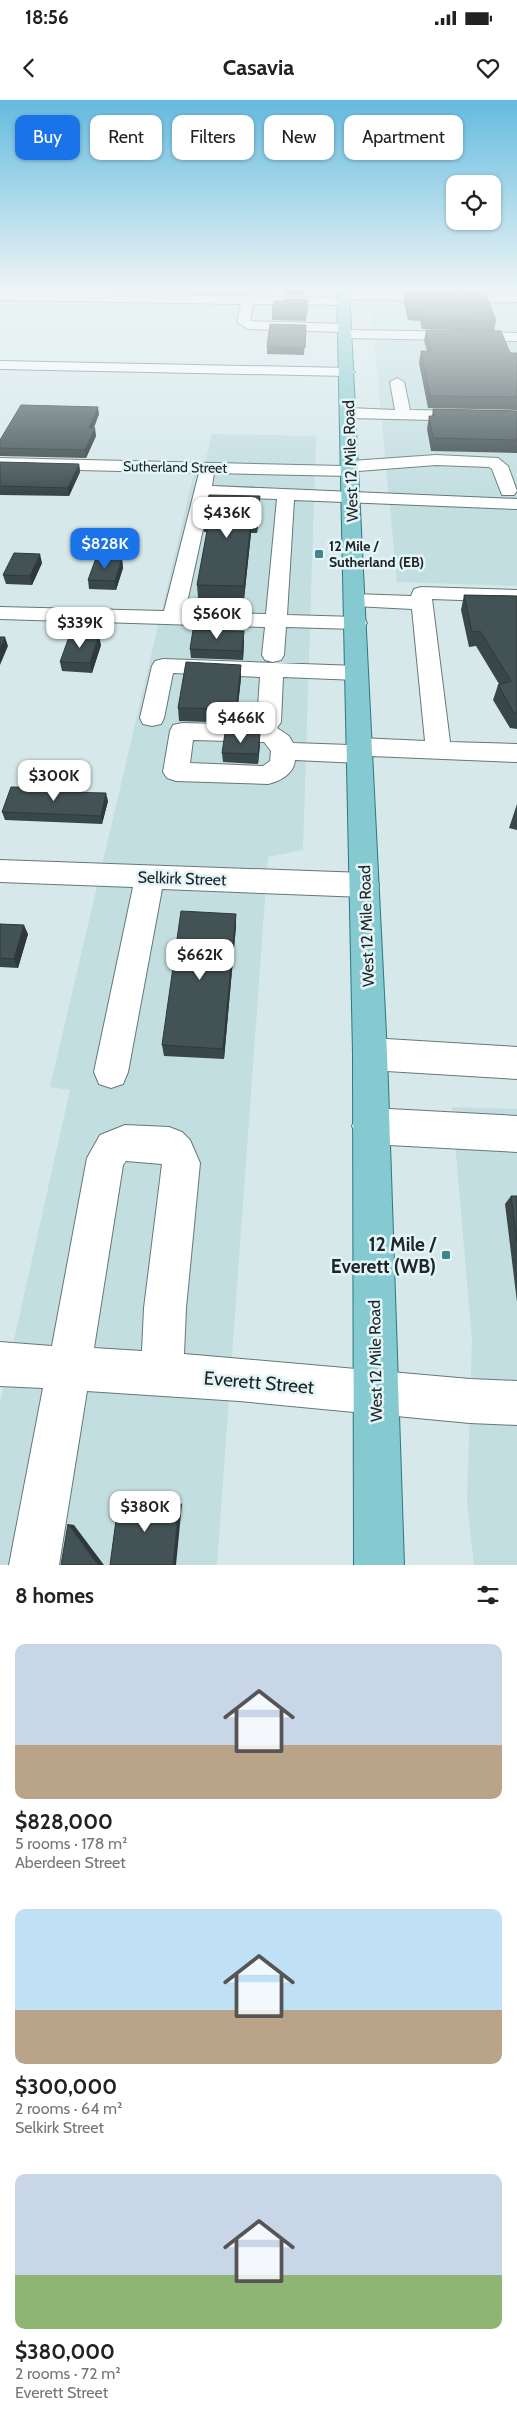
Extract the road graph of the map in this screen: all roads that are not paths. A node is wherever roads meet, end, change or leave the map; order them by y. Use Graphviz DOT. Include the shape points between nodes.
graph roads {
  1 [pos="347,356"];
  2 [pos="0,365"];
  3 [pos="348,372"];
  4 [pos="397,382"];
  5 [pos="349,413"];
  6 [pos="403,414"];
  7 [pos="517,417"];
  8 [pos="0,463"];
  9 [pos="208,468"];
  10 [pos="351,478"];
  11 [pos="202,491"];
  12 [pos="286,494"];
  13 [pos="513,497"];
  14 [pos="517,596"];
  15 [pos="422,603"];
  16 [pos="355,612"];
  17 [pos="0,613"];
  18 [pos="173,618"];
  19 [pos="276,621"];
  20 [pos="273,662"];
  21 [pos="357,673"];
  22 [pos="152,718"];
  23 [pos="269,722"];
  24 [pos="438,750"];
  25 [pos="284,751"];
  26 [pos="360,751"];
  27 [pos="517,753"];
  28 [pos="0,871"];
  29 [pos="150,877"];
  30 [pos="364,885"];
  31 [pos="370,1054"];
  32 [pos="517,1063"];
  33 [pos="111,1072"];
  34 [pos="370,1126"];
  35 [pos="517,1134"];
  36 [pos="0,1364"];
  37 [pos="67,1368"];
  38 [pos="162,1375"];
  39 [pos="376,1392"];
  40 [pos="517,1403"];
  41 [pos="34,1565"];
  42 [pos="379,1565"];
  1 -- 3 [label="main road, West 12 Mile Road"];
  2 -- 3 [label="street"];
  3 -- 5 [label="main road, West 12 Mile Road"];
  4 -- 6 [label="street"];
  5 -- 6 [label="street"];
  5 -- 10 [label="main road, West 12 Mile Road"];
  6 -- 7 [label="street"];
  8 -- 9 [label="street, Sutherland Street"];
  9 -- 10 [label="street, Sutherland Street"];
  9 -- 11 [label="street"];
  10 -- 12 [label="street"];
  10 -- 13 [label="street"];
  10 -- 13 [label="street" via="436,460 492,462 500,466"];
  10 -- 16 [label="main road, West 12 Mile Road"];
  11 -- 12 [label="street"];
  11 -- 18 [label="street"];
  12 -- 19 [label="street"];
  14 -- 15 [label="street" via="421,593"];
  15 -- 16 [label="street"];
  15 -- 24 [label="street"];
  16 -- 19 [label="street"];
  16 -- 21 [label="main road, West 12 Mile Road"];
  17 -- 18 [label="street"];
  18 -- 19 [label="street"];
  19 -- 20 [label="street"];
  20 -- 21 [label="street"];
  20 -- 22 [label="street" via="163,666"];
  20 -- 23 [label="street"];
  21 -- 26 [label="main road, West 12 Mile Road"];
  24 -- 26 [label="street"];
  24 -- 27 [label="street"];
  25 -- 26 [label="street"];
  26 -- 30 [label="main road, West 12 Mile Road"];
  28 -- 29 [label="street, Selkirk Street"];
  29 -- 30 [label="street, Selkirk Street"];
  29 -- 33 [label="street"];
  30 -- 31 [label="main road, West 12 Mile Road"];
  31 -- 32 [label="street"];
  31 -- 34 [label="main road, West 12 Mile Road"];
  34 -- 35 [label="street"];
  34 -- 39 [label="main road, West 12 Mile Road"];
  36 -- 37 [label="street, Everett Street"];
  37 -- 38 [label="street, Everett Street"];
  37 -- 38 [label="street" via="106,1158 113,1148 125,1143 169,1145 181,1163 165,1308"];
  37 -- 41 [label="street"];
  38 -- 39 [label="street, Everett Street"];
  39 -- 40 [label="street, Everett Street"];
  39 -- 42 [label="main road, West 12 Mile Road"];
}
